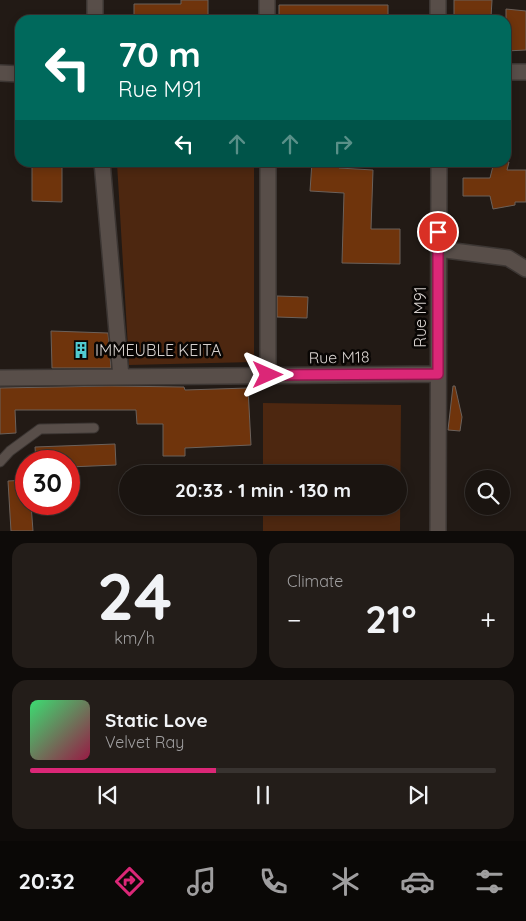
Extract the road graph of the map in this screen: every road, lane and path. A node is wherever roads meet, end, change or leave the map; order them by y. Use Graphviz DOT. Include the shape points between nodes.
graph roads {
  1 [pos="95,0"];
  2 [pos="267,0"];
  3 [pos="438,0"];
  4 [pos="95,15"];
  5 [pos="267,15"];
  6 [pos="438,15"];
  7 [pos="511,72"];
  8 [pos="526,72"];
  9 [pos="0,73"];
  10 [pos="15,74"];
  11 [pos="102,167"];
  12 [pos="268,167"];
  13 [pos="439,167"];
  14 [pos="438,249"];
  15 [pos="526,268"];
  16 [pos="438,374"];
  17 [pos="268,375"];
  18 [pos="121,377"];
  19 [pos="0,378"];
  20 [pos="94,428"];
  21 [pos="0,462"];
  22 [pos="438,531"];
  1 -- 4 [label="street"];
  2 -- 5 [label="street"];
  3 -- 6 [label="street"];
  7 -- 8 [label="street"];
  9 -- 10 [label="street"];
  11 -- 18 [label="street"];
  12 -- 17 [label="street"];
  13 -- 14 [label="street, Rue M91"];
  14 -- 15 [label="street" via="508,258"];
  14 -- 16 [label="street, Rue M91"];
  16 -- 17 [label="street, Rue M18"];
  16 -- 22 [label="street, Rue M91"];
  17 -- 18 [label="street, Rue M18"];
  18 -- 19 [label="street, Rue M18"];
  20 -- 21 [label="lane" via="40,428"];
}
